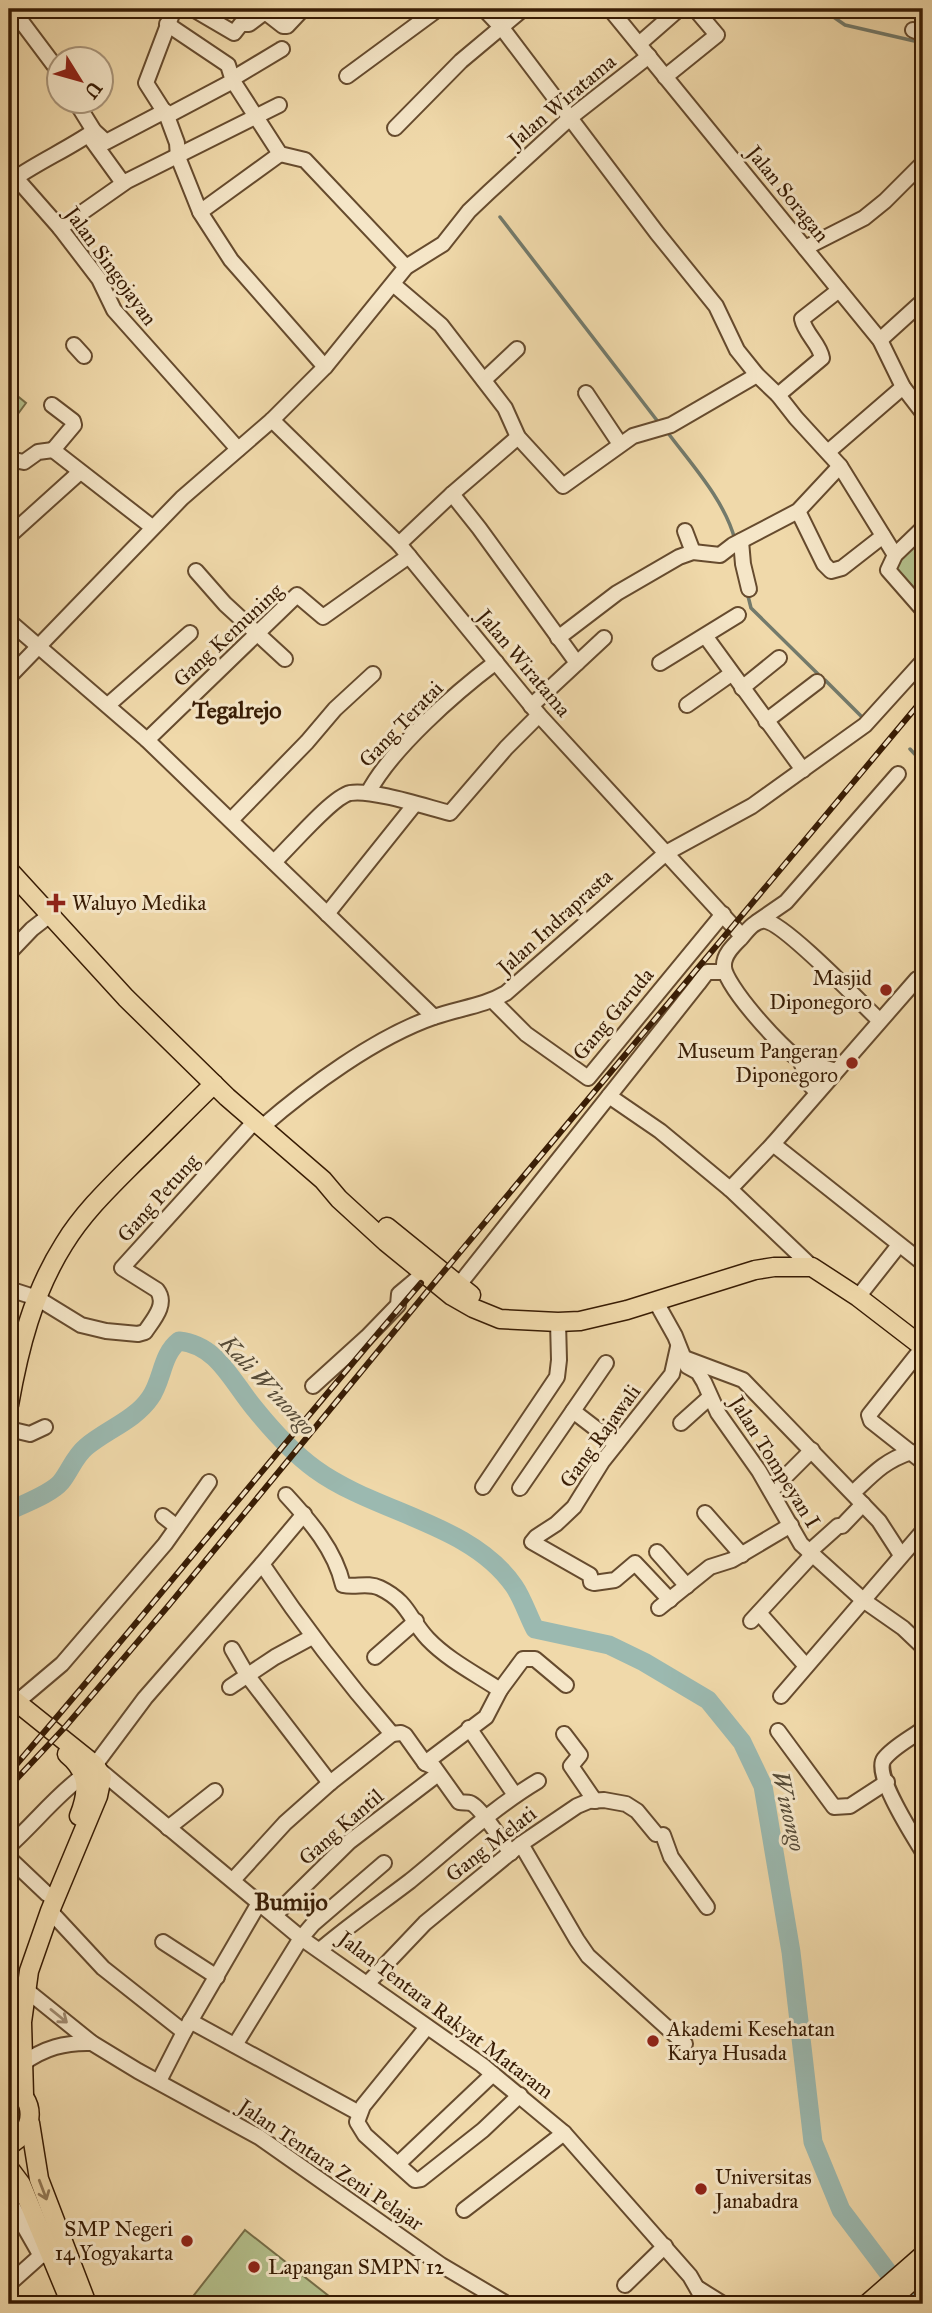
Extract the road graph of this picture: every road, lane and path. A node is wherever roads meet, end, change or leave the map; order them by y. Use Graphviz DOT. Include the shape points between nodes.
graph roads {
  1 [pos="174,9"];
  2 [pos="193,9"];
  3 [pos="303,9"];
  4 [pos="438,9"];
  5 [pos="484,9"];
  6 [pos="523,9"];
  7 [pos="610,9"];
  8 [pos="679,9"];
  9 [pos="695,9"];
  10 [pos="18,16"];
  11 [pos="167,24"];
  12 [pos="502,28"];
  13 [pos="639,44"];
  14 [pos="282,50"];
  15 [pos="46,54"];
  16 [pos="649,56"];
  17 [pos="347,76"];
  18 [pos="665,77"];
  19 [pos="232,80"];
  20 [pos="279,105"];
  21 [pos="166,114"];
  22 [pos="83,116"];
  23 [pos="258,117"];
  24 [pos="571,117"];
  25 [pos="395,128"];
  26 [pos="91,133"];
  27 [pos="280,154"];
  28 [pos="178,157"];
  29 [pos="923,163"];
  30 [pos="12,175"];
  31 [pos="123,183"];
  32 [pos="200,212"];
  33 [pos="60,228"];
  34 [pos="805,248"];
  35 [pos="406,267"];
  36 [pos="393,284"];
  37 [pos="839,290"];
  38 [pos="923,301"];
  39 [pos="880,340"];
  40 [pos="517,349"];
  41 [pos="325,367"];
  42 [pos="757,375"];
  43 [pos="484,380"];
  44 [pos="903,387"];
  45 [pos="586,393"];
  46 [pos="778,395"];
  47 [pos="52,405"];
  48 [pos="923,413"];
  49 [pos="272,420"];
  50 [pos="518,437"];
  51 [pos="620,444"];
  52 [pos="238,449"];
  53 [pos="53,450"];
  54 [pos="829,452"];
  55 [pos="9,459"];
  56 [pos="840,466"];
  57 [pos="80,472"];
  58 [pos="452,494"];
  59 [pos="798,511"];
  60 [pos="152,527"];
  61 [pos="923,528"];
  62 [pos="685,531"];
  63 [pos="9,536"];
  64 [pos="883,536"];
  65 [pos="737,543"];
  66 [pos="399,544"];
  67 [pos="693,552"];
  68 [pos="895,555"];
  69 [pos="409,556"];
  70 [pos="196,571"];
  71 [pos="749,589"];
  72 [pos="923,610"];
  73 [pos="738,615"];
  74 [pos="9,621"];
  75 [pos="190,633"];
  76 [pos="256,634"];
  77 [pos="706,637"];
  78 [pos="558,638"];
  79 [pos="604,638"];
  80 [pos="38,646"];
  81 [pos="779,658"];
  82 [pos="285,659"];
  83 [pos="923,661"];
  84 [pos="496,662"];
  85 [pos="577,663"];
  86 [pos="660,663"];
  87 [pos="373,674"];
  88 [pos="731,674"];
  89 [pos="9,677"];
  90 [pos="817,682"];
  91 [pos="742,688"];
  92 [pos="108,705"];
  93 [pos="687,705"];
  94 [pos="535,710"];
  95 [pos="766,721"];
  96 [pos="147,740"];
  97 [pos="803,770"];
  98 [pos="898,774"];
  99 [pos="368,793"];
  100 [pos="415,804"];
  101 [pos="232,819"];
  102 [pos="666,852"];
  103 [pos="274,862"];
  104 [pos="9,870"];
  105 [pos="327,914"];
  106 [pos="723,914"];
  107 [pos="50,915"];
  108 [pos="756,922"];
  109 [pos="742,936"];
  110 [pos="9,952"];
  111 [pos="724,972"];
  112 [pos="923,984"];
  113 [pos="493,1001"];
  114 [pos="434,1017"];
  115 [pos="879,1020"];
  116 [pos="800,1060"];
  117 [pos="836,1071"];
  118 [pos="214,1084"];
  119 [pos="817,1092"];
  120 [pos="609,1097"];
  121 [pos="258,1124"];
  122 [pos="773,1144"];
  123 [pos="323,1180"];
  124 [pos="730,1189"];
  125 [pos="899,1245"];
  126 [pos="923,1263"];
  127 [pos="812,1267"];
  128 [pos="424,1273"];
  129 [pos="458,1286"];
  130 [pos="9,1289"];
  131 [pos="859,1297"];
  132 [pos="37,1298"];
  133 [pos="656,1302"];
  134 [pos="518,1319"];
  135 [pos="554,1322"];
  136 [pos="923,1347"];
  137 [pos="681,1352"];
  138 [pos="13,1361"];
  139 [pos="606,1363"];
  140 [pos="313,1386"];
  141 [pos="710,1397"];
  142 [pos="9,1405"];
  143 [pos="573,1411"];
  144 [pos="681,1423"];
  145 [pos="45,1427"];
  146 [pos="9,1429"];
  147 [pos="616,1444"];
  148 [pos="812,1450"];
  149 [pos="911,1452"];
  150 [pos="923,1462"];
  151 [pos="209,1482"];
  152 [pos="483,1487"];
  153 [pos="520,1488"];
  154 [pos="771,1491"];
  155 [pos="853,1493"];
  156 [pos="286,1495"];
  157 [pos="863,1504"];
  158 [pos="705,1513"];
  159 [pos="304,1514"];
  160 [pos="163,1516"];
  161 [pos="791,1525"];
  162 [pos="177,1527"];
  163 [pos="923,1531"];
  164 [pos="657,1552"];
  165 [pos="810,1554"];
  166 [pos="742,1555"];
  167 [pos="901,1555"];
  168 [pos="262,1564"];
  169 [pos="687,1586"];
  170 [pos="863,1600"];
  171 [pos="416,1621"];
  172 [pos="312,1637"];
  173 [pos="923,1647"];
  174 [pos="232,1649"];
  175 [pos="374,1657"];
  176 [pos="806,1666"];
  177 [pos="247,1675"];
  178 [pos="566,1685"];
  179 [pos="230,1687"];
  180 [pos="500,1690"];
  181 [pos="780,1696"];
  182 [pos="11,1701"];
  183 [pos="469,1728"];
  184 [pos="923,1729"];
  185 [pos="778,1731"];
  186 [pos="393,1734"];
  187 [pos="564,1734"];
  188 [pos="425,1763"];
  189 [pos="92,1769"];
  190 [pos="438,1774"];
  191 [pos="538,1781"];
  192 [pos="887,1782"];
  193 [pos="330,1783"];
  194 [pos="215,1791"];
  195 [pos="515,1795"];
  196 [pos="98,1796"];
  197 [pos="595,1801"];
  198 [pos="141,1806"];
  199 [pos="485,1817"];
  200 [pos="168,1828"];
  201 [pos="9,1846"];
  202 [pos="516,1849"];
  203 [pos="923,1853"];
  204 [pos="9,1858"];
  205 [pos="384,1863"];
  206 [pos="233,1880"];
  207 [pos="49,1903"];
  208 [pos="259,1903"];
  209 [pos="707,1906"];
  210 [pos="275,1916"];
  211 [pos="301,1938"];
  212 [pos="163,1942"];
  213 [pos="320,1950"];
  214 [pos="217,1977"];
  215 [pos="367,1984"];
  216 [pos="25,1989"];
  217 [pos="9,2024"];
  218 [pos="187,2026"];
  219 [pos="427,2027"];
  220 [pos="92,2043"];
  221 [pos="685,2044"];
  222 [pos="235,2045"];
  223 [pos="22,2064"];
  224 [pos="493,2074"];
  225 [pos="159,2081"];
  226 [pos="9,2085"];
  227 [pos="24,2095"];
  228 [pos="520,2095"];
  229 [pos="359,2113"];
  230 [pos="30,2123"];
  231 [pos="564,2133"];
  232 [pos="9,2145"];
  233 [pos="398,2164"];
  234 [pos="9,2168"];
  235 [pos="9,2200"];
  236 [pos="464,2210"];
  237 [pos="665,2246"];
  238 [pos="45,2253"];
  239 [pos="921,2262"];
  240 [pos="9,2284"];
  241 [pos="625,2285"];
  242 [pos="698,2288"];
  243 [pos="71,2304"];
  244 [pos="87,2304"];
  245 [pos="507,2304"];
  246 [pos="706,2304"];
  247 [pos="723,2304"];
  248 [pos="867,2304"];
  249 [pos="886,2304"];
  1 -- 11 [label="street"];
  2 -- 3 [label="street" via="234,33 242,23 249,24 265,12 286,26"];
  4 -- 17 [label="street"];
  5 -- 12 [label="street"];
  6 -- 12 [label="street"];
  7 -- 13 [label="street, Jalan Soragan"];
  8 -- 13 [label="street"];
  9 -- 18 [label="street" via="717,36"];
  10 -- 15 [label="street"];
  11 -- 19 [label="street" via="228,65"];
  11 -- 21 [label="street" via="146,83"];
  12 -- 24 [label="street"];
  12 -- 25 [label="street" via="461,61"];
  13 -- 16 [label="street, Jalan Soragan"];
  14 -- 19 [label="street"];
  16 -- 18 [label="street, Jalan Soragan"];
  16 -- 24 [label="street, Jalan Wiratama"];
  18 -- 34 [label="street, Jalan Soragan"];
  19 -- 21 [label="street"];
  19 -- 23 [label="street"];
  20 -- 23 [label="street"];
  21 -- 26 [label="street" via="110,142"];
  21 -- 28 [label="street"];
  22 -- 26 [label="street"];
  23 -- 27 [label="street"];
  23 -- 28 [label="street"];
  24 -- 35 [label="street, Jalan Wiratama" via="469,211 443,244"];
  24 -- 42 [label="street" via="716,306 737,350"];
  26 -- 30 [label="street"];
  26 -- 31 [label="street"];
  27 -- 32 [label="street"];
  27 -- 35 [label="street" via="305,160"];
  28 -- 31 [label="street"];
  28 -- 32 [label="street"];
  29 -- 34 [label="street" via="864,218"];
  30 -- 33 [label="street, Jalan Singojayan"];
  31 -- 33 [label="street"];
  32 -- 41 [label="street" via="231,260"];
  33 -- 52 [label="street, Jalan Singojayan" via="99,279 114,310"];
  34 -- 37 [label="street, Jalan Soragan"];
  35 -- 36 [label="street, Jalan Wiratama"];
  36 -- 41 [label="street, Jalan Wiratama"];
  36 -- 43 [label="street" via="441,325"];
  37 -- 39 [label="street, Jalan Soragan"];
  37 -- 46 [label="street" via="802,319 822,358"];
  38 -- 39 [label="street"];
  39 -- 44 [label="street, Jalan Soragan"];
  40 -- 43 [label="street"];
  41 -- 49 [label="street, Jalan Wiratama"];
  42 -- 46 [label="street"];
  42 -- 51 [label="street" via="671,425"];
  43 -- 50 [label="street" via="505,408"];
  44 -- 48 [label="street, Jalan Soragan"];
  44 -- 54 [label="street"];
  45 -- 51 [label="street"];
  46 -- 54 [label="street"];
  47 -- 53 [label="street" via="74,425"];
  49 -- 52 [label="street, Jalan Wiratama"];
  49 -- 66 [label="street, Jalan Wiratama"];
  50 -- 51 [label="street" via="563,486"];
  50 -- 58 [label="street"];
  52 -- 60 [label="street, Jalan Wiratama"];
  53 -- 55 [label="street" via="38,452 24,463"];
  53 -- 57 [label="street"];
  54 -- 56 [label="street"];
  56 -- 59 [label="street"];
  56 -- 64 [label="street"];
  57 -- 60 [label="street"];
  57 -- 63 [label="street"];
  58 -- 66 [label="street"];
  58 -- 78 [label="street"];
  59 -- 64 [label="street" via="831,571 842,568"];
  59 -- 65 [label="street"];
  60 -- 80 [label="street, Jalan Wiratama"];
  61 -- 68 [label="street"];
  62 -- 67 [label="street"];
  64 -- 68 [label="street"];
  65 -- 67 [label="street" via="720,555"];
  65 -- 71 [label="street"];
  66 -- 69 [label="street, Jalan Wiratama"];
  67 -- 78 [label="street" via="640,578"];
  68 -- 72 [label="street" via="889,572"];
  69 -- 76 [label="street, Gang Kemuning" via="323,617 297,595"];
  69 -- 84 [label="street, Jalan Wiratama"];
  70 -- 76 [label="street"];
  73 -- 77 [label="street"];
  74 -- 80 [label="street"];
  75 -- 92 [label="street"];
  76 -- 82 [label="street"];
  76 -- 96 [label="street, Gang Kemuning"];
  77 -- 86 [label="street"];
  77 -- 88 [label="street"];
  78 -- 85 [label="street"];
  79 -- 85 [label="street"];
  80 -- 89 [label="street, Jalan Wiratama"];
  80 -- 92 [label="street"];
  81 -- 91 [label="street"];
  83 -- 97 [label="street, Jalan Indraprasta" via="865,725"];
  84 -- 94 [label="street, Jalan Wiratama"];
  84 -- 99 [label="street, Gang Teratai" via="407,742 377,775"];
  85 -- 94 [label="street"];
  87 -- 101 [label="street"];
  88 -- 91 [label="street"];
  88 -- 93 [label="street"];
  90 -- 95 [label="street"];
  91 -- 95 [label="street"];
  92 -- 96 [label="street"];
  94 -- 100 [label="street" via="450,813"];
  94 -- 102 [label="street, Jalan Wiratama"];
  95 -- 97 [label="street"];
  96 -- 101 [label="street"];
  97 -- 102 [label="street, Jalan Indraprasta" via="752,806"];
  98 -- 108 [label="street" via="786,902"];
  99 -- 100 [label="street"];
  99 -- 103 [label="street, Gang Teratai" via="341,797"];
  100 -- 105 [label="street"];
  101 -- 103 [label="street"];
  102 -- 106 [label="street, Jalan Wiratama"];
  102 -- 113 [label="street, Jalan Indraprasta"];
  103 -- 105 [label="street"];
  104 -- 107 [label="main road"];
  105 -- 114 [label="street"];
  106 -- 109 [label="street, Jalan Wiratama"];
  106 -- 113 [label="street, Gang Garuda" via="587,1078 526,1034"];
  107 -- 110 [label="street"];
  107 -- 118 [label="main road"];
  108 -- 109 [label="street"];
  108 -- 115 [label="street" via="764,920 775,926"];
  109 -- 111 [label="street" via="726,956"];
  111 -- 116 [label="street" via="750,1010"];
  111 -- 120 [label="street" via="707,972"];
  112 -- 115 [label="street" via="917,979"];
  113 -- 114 [label="street, Jalan Indraprasta"];
  114 -- 121 [label="street, Jalan Indraprasta" via="396,1034"];
  115 -- 117 [label="street"];
  116 -- 117 [label="street"];
  116 -- 119 [label="street"];
  117 -- 119 [label="street"];
  118 -- 121 [label="main road"];
  118 -- 132 [label="main road" via="83,1217 64,1243"];
  119 -- 122 [label="street"];
  120 -- 124 [label="street" via="660,1131"];
  120 -- 129 [label="street"];
  121 -- 123 [label="main road"];
  121 -- 132 [label="street, Gang Petung" via="122,1268 161,1295 161,1307 146,1331 135,1334 81,1325"];
  122 -- 124 [label="street"];
  122 -- 125 [label="street"];
  123 -- 128 [label="main road" via="346,1206"];
  123 -- 129 [label="main road"];
  124 -- 127 [label="street"];
  125 -- 126 [label="street"];
  125 -- 131 [label="street"];
  127 -- 131 [label="main road"];
  127 -- 133 [label="main road" via="755,1270"];
  128 -- 134 [label="main road" via="482,1312"];
  128 -- 140 [label="street" via="399,1294 398,1306"];
  129 -- 134 [label="main road"];
  130 -- 132 [label="street"];
  131 -- 136 [label="main road"];
  132 -- 138 [label="main road"];
  133 -- 135 [label="main road" via="607,1316"];
  133 -- 137 [label="street, Jalan Tompeyan I"];
  134 -- 135 [label="main road"];
  135 -- 152 [label="street" via="550,1360 557,1377"];
  136 -- 149 [label="street" via="869,1417"];
  137 -- 141 [label="street, Jalan Tompeyan I"];
  137 -- 147 [label="street, Gang Rajawali" via="671,1374"];
  137 -- 148 [label="street" via="743,1380"];
  138 -- 142 [label="main road"];
  139 -- 143 [label="street"];
  141 -- 144 [label="street"];
  141 -- 154 [label="street, Jalan Tompeyan I"];
  143 -- 147 [label="street"];
  143 -- 153 [label="street"];
  145 -- 146 [label="street" via="30,1434"];
  147 -- 169 [label="street, Gang Rajawali" via="574,1507 533,1543 590,1575 594,1583 615,1580 635,1563 665,1604"];
  148 -- 154 [label="street"];
  148 -- 155 [label="street"];
  149 -- 150 [label="street"];
  149 -- 155 [label="street" via="891,1458"];
  151 -- 162 [label="street"];
  154 -- 161 [label="street, Jalan Tompeyan I"];
  155 -- 157 [label="street"];
  156 -- 159 [label="street"];
  157 -- 165 [label="street"];
  157 -- 167 [label="street"];
  158 -- 166 [label="street"];
  159 -- 168 [label="street"];
  159 -- 171 [label="street" via="339,1568 343,1585 382,1589 404,1604"];
  160 -- 162 [label="street"];
  161 -- 165 [label="street, Jalan Tompeyan I"];
  161 -- 166 [label="street"];
  162 -- 182 [label="street" via="62,1664"];
  163 -- 167 [label="street"];
  164 -- 169 [label="street"];
  165 -- 170 [label="street, Jalan Tompeyan I"];
  165 -- 176 [label="street" via="755,1617"];
  166 -- 169 [label="street" via="710,1567"];
  167 -- 170 [label="street"];
  168 -- 172 [label="street"];
  168 -- 189 [label="street" via="145,1698"];
  170 -- 173 [label="street, Jalan Tompeyan I"];
  170 -- 176 [label="street"];
  171 -- 175 [label="street"];
  171 -- 180 [label="street" via="439,1648"];
  172 -- 177 [label="street"];
  172 -- 186 [label="street"];
  174 -- 177 [label="street"];
  176 -- 181 [label="street"];
  177 -- 179 [label="street"];
  177 -- 193 [label="street"];
  178 -- 180 [label="street" via="541,1662 527,1658"];
  180 -- 183 [label="street" via="486,1717"];
  182 -- 189 [label="main road, Jalan Tentara Rakyat Mataram" via="78,1763"];
  183 -- 188 [label="street"];
  183 -- 195 [label="street"];
  184 -- 192 [label="street" via="884,1759 881,1766"];
  185 -- 192 [label="street" via="834,1807 850,1806"];
  186 -- 188 [label="street" via="405,1735"];
  186 -- 193 [label="street"];
  187 -- 197 [label="street" via="580,1755 571,1766"];
  188 -- 190 [label="street"];
  189 -- 196 [label="main road" via="102,1777"];
  189 -- 198 [label="street, Jalan Tentara Rakyat Mataram"];
  189 -- 201 [label="street"];
  189 -- 207 [label="main road"];
  190 -- 199 [label="street" via="459,1802 474,1805"];
  190 -- 210 [label="street, Gang Kantil" via="349,1842"];
  191 -- 195 [label="street"];
  192 -- 203 [label="street"];
  193 -- 206 [label="street" via="285,1823"];
  194 -- 200 [label="street"];
  195 -- 199 [label="street"];
  196 -- 198 [label="street, Jalan Tentara Rakyat Mataram" via="121,1796"];
  196 -- 207 [label="main road"];
  197 -- 202 [label="street, Gang Melati" via="577,1805"];
  197 -- 209 [label="street" via="630,1806 659,1834"];
  198 -- 200 [label="street, Jalan Tentara Rakyat Mataram"];
  199 -- 202 [label="street"];
  199 -- 213 [label="street"];
  200 -- 206 [label="street, Jalan Tentara Rakyat Mataram"];
  202 -- 215 [label="street, Gang Melati" via="418,1929"];
  202 -- 221 [label="street" via="589,1956"];
  204 -- 207 [label="street"];
  205 -- 211 [label="street"];
  206 -- 208 [label="street, Jalan Tentara Rakyat Mataram"];
  207 -- 216 [label="main road"];
  207 -- 217 [label="main road" via="19,1972"];
  207 -- 218 [label="street" via="103,1968"];
  208 -- 210 [label="street, Jalan Tentara Rakyat Mataram"];
  208 -- 214 [label="street"];
  210 -- 211 [label="street, Jalan Tentara Rakyat Mataram"];
  211 -- 213 [label="street, Jalan Tentara Rakyat Mataram"];
  211 -- 222 [label="street"];
  212 -- 214 [label="street"];
  213 -- 215 [label="street, Jalan Tentara Rakyat Mataram"];
  214 -- 218 [label="street"];
  215 -- 219 [label="street, Jalan Tentara Rakyat Mataram"];
  216 -- 220 [label="street, Jalan Tentara Zeni Pelajar, one-way"];
  216 -- 223 [label="main road"];
  218 -- 222 [label="street"];
  218 -- 225 [label="street"];
  219 -- 224 [label="street, Jalan Tentara Rakyat Mataram"];
  219 -- 229 [label="street"];
  220 -- 223 [label="street" via="53,2047"];
  220 -- 225 [label="street, Jalan Tentara Zeni Pelajar"];
  222 -- 229 [label="street"];
  223 -- 227 [label="main road"];
  224 -- 228 [label="street, Jalan Tentara Rakyat Mataram"];
  224 -- 233 [label="street"];
  225 -- 245 [label="street, Jalan Tentara Zeni Pelajar" via="259,2137 441,2265"];
  226 -- 227 [label="main road"];
  227 -- 230 [label="main road"];
  228 -- 231 [label="street, Jalan Tentara Rakyat Mataram"];
  228 -- 233 [label="street" via="421,2179 415,2180"];
  229 -- 233 [label="street" via="359,2130"];
  230 -- 232 [label="main road"];
  230 -- 244 [label="main road, one-way" via="39,2179"];
  231 -- 236 [label="street"];
  231 -- 237 [label="street, Jalan Tentara Rakyat Mataram"];
  234 -- 238 [label="main road" via="22,2184"];
  235 -- 238 [label="street"];
  237 -- 241 [label="street"];
  237 -- 242 [label="street, Jalan Tentara Rakyat Mataram"];
  238 -- 240 [label="street"];
  238 -- 243 [label="main road"];
  239 -- 248 [label="main road"];
  239 -- 249 [label="main road"];
  242 -- 246 [label="street, Jalan Tentara Rakyat Mataram"];
  242 -- 247 [label="street, Jalan Tentara Rakyat Mataram"];
}
